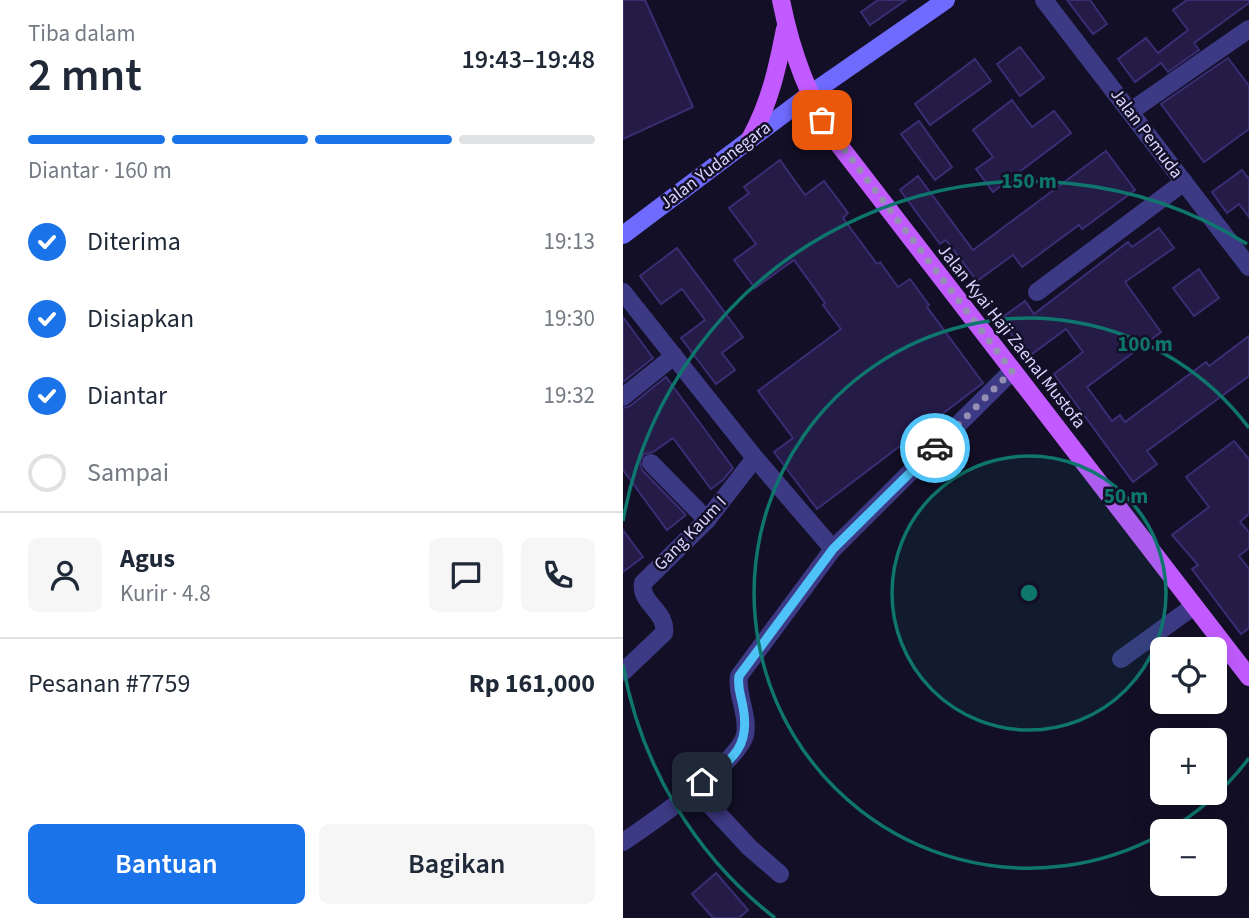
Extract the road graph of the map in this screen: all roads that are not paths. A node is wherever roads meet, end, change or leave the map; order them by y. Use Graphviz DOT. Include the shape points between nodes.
graph roads {
  1 [pos="781,0"];
  2 [pos="946,0"];
  3 [pos="1044,0"];
  4 [pos="786,26"];
  5 [pos="1249,29"];
  6 [pos="809,95"];
  7 [pos="1131,111"];
  8 [pos="750,139"];
  9 [pos="1184,181"];
  10 [pos="623,235"];
  11 [pos="1249,267"];
  12 [pos="623,292"];
  13 [pos="1037,292"];
  14 [pos="674,356"];
  15 [pos="1012,371"];
  16 [pos="623,397"];
  17 [pos="755,458"];
  18 [pos="651,463"];
  19 [pos="707,520"];
  20 [pos="833,549"];
  21 [pos="1194,606"];
  22 [pos="1121,659"];
  23 [pos="623,672"];
  24 [pos="1249,677"];
  25 [pos="695,789"];
  26 [pos="623,842"];
  27 [pos="780,874"];
  1 -- 4 [label="main road, Jalan Kyai Haji Zaenal Mustofa"];
  2 -- 6 [label="main road, Jalan Yudanegara"];
  3 -- 7 [label="street, Jalan Pemuda"];
  4 -- 6 [label="main road, Jalan Kyai Haji Zaenal Mustofa"];
  4 -- 8 [label="main road" via="765,112"];
  5 -- 7 [label="street"];
  6 -- 8 [label="main road, Jalan Yudanegara"];
  6 -- 15 [label="main road, Jalan Kyai Haji Zaenal Mustofa" via="836,141"];
  7 -- 9 [label="street, Jalan Pemuda"];
  8 -- 10 [label="main road, Jalan Yudanegara"];
  9 -- 11 [label="street, Jalan Pemuda"];
  9 -- 13 [label="street"];
  12 -- 14 [label="street"];
  14 -- 16 [label="street"];
  14 -- 17 [label="street"];
  15 -- 20 [label="street"];
  15 -- 21 [label="main road, Jalan Kyai Haji Zaenal Mustofa"];
  17 -- 19 [label="street, Gang Kaum I"];
  17 -- 20 [label="street"];
  18 -- 19 [label="street"];
  19 -- 23 [label="street, Gang Kaum I" via="643,583 645,596 664,621 664,633"];
  20 -- 25 [label="street" via="739,676 746,732 741,747"];
  21 -- 22 [label="street"];
  21 -- 24 [label="main road, Jalan Kyai Haji Zaenal Mustofa"];
  25 -- 26 [label="street"];
  25 -- 27 [label="street"];
}
